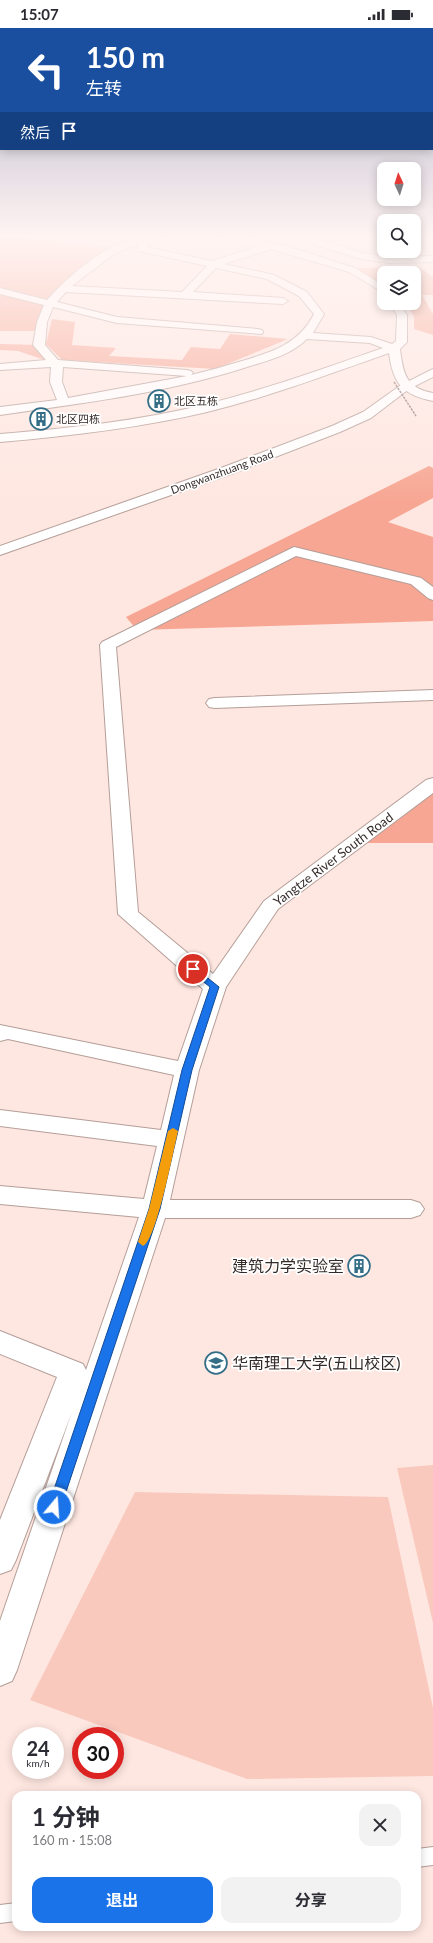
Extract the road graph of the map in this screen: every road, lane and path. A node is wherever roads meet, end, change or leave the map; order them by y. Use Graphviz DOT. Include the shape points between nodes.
graph roads {
  1 [pos="42,324"];
  2 [pos="168,324"];
  3 [pos="315,324"];
  4 [pos="401,324"];
  5 [pos="258,332"];
  6 [pos="304,336"];
  7 [pos="394,348"];
  8 [pos="54,363"];
  9 [pos="0,368"];
  10 [pos="433,372"];
  11 [pos="208,375"];
  12 [pos="400,384"];
  13 [pos="433,397"];
  14 [pos="64,402"];
  15 [pos="429,409"];
  16 [pos="0,411"];
  17 [pos="416,416"];
  18 [pos="0,438"];
  19 [pos="0,550"];
  20 [pos="433,595"];
  21 [pos="433,695"];
  22 [pos="214,703"];
  23 [pos="433,784"];
  24 [pos="215,987"];
  25 [pos="0,1034"];
  26 [pos="187,1070"];
  27 [pos="0,1118"];
  28 [pos="171,1139"];
  29 [pos="0,1195"];
  30 [pos="155,1209"];
  31 [pos="411,1209"];
  32 [pos="0,1342"];
  33 [pos="0,1560"];
  34 [pos="0,1670"];
  35 [pos="433,1856"];
  36 [pos="421,1858"];
  37 [pos="12,1912"];
  38 [pos="0,1914"];
  1 -- 8 [label="street" via="39,345"];
  2 -- 5 [label="street"];
  3 -- 6 [label="street"];
  4 -- 7 [label="street" via="400,342"];
  6 -- 7 [label="street" via="371,340"];
  6 -- 11 [label="street" via="281,352"];
  7 -- 12 [label="street"];
  7 -- 18 [label="street" via="274,390 180,414 70,432"];
  8 -- 9 [label="street"];
  8 -- 11 [label="street"];
  8 -- 14 [label="street" via="57,366 56,382"];
  10 -- 12 [label="street, Dongwanzhuang Road"];
  11 -- 14 [label="street" via="163,386"];
  12 -- 13 [label="street"];
  12 -- 15 [label="street"];
  12 -- 17 [label="path, bridge"];
  12 -- 19 [label="street, Dongwanzhuang Road" via="372,412 336,429 226,471"];
  14 -- 16 [label="street"];
  20 -- 24 [label="street" via="416,581 294,551 108,645 128,914"];
  21 -- 22 [label="street"];
  23 -- 24 [label="street, Yangtze River South Road" via="271,904"];
  24 -- 26 [label="street, Yangtze River South Road"];
  25 -- 26 [label="street" via="3,1031"];
  26 -- 28 [label="street, Yangtze River South Road"];
  27 -- 28 [label="street"];
  28 -- 30 [label="street, Yangtze River South Road"];
  29 -- 30 [label="street"];
  30 -- 31 [label="street"];
  30 -- 34 [label="street, Yangtze River South Road"];
  32 -- 33 [label="street" via="73,1372"];
  35 -- 36 [label="lane"];
  37 -- 38 [label="lane"];
}
